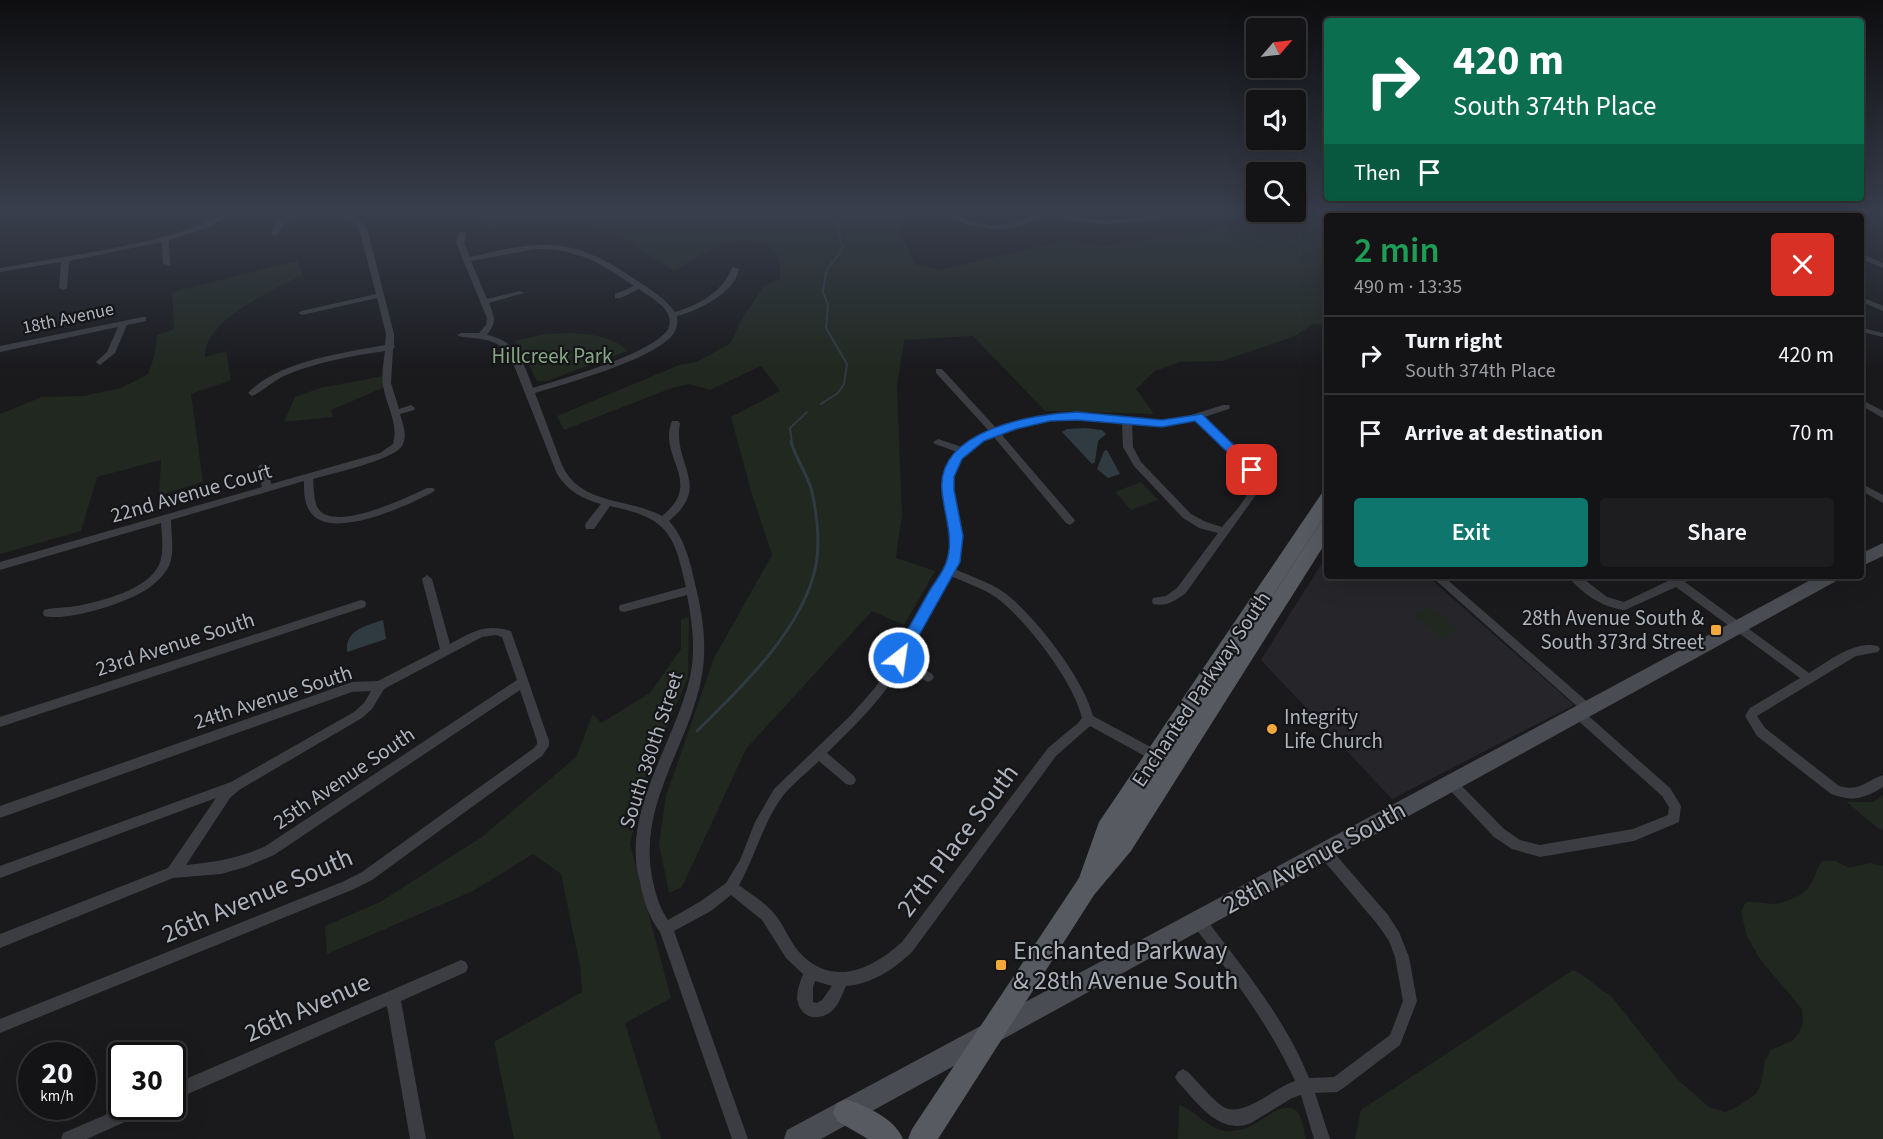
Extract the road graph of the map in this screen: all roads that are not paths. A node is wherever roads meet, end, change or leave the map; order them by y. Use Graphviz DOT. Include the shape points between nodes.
graph roads {
  1 [pos="38,264"];
  2 [pos="65,264"];
  3 [pos="373,264"];
  4 [pos="469,264"];
  5 [pos="608,264"];
  6 [pos="735,269"];
  7 [pos="0,270"];
  8 [pos="640,286"];
  9 [pos="63,288"];
  10 [pos="520,293"];
  11 [pos="381,295"];
  12 [pos="618,296"];
  13 [pos="1864,299"];
  14 [pos="485,302"];
  15 [pos="1883,309"];
  16 [pos="302,313"];
  17 [pos="673,315"];
  18 [pos="143,319"];
  19 [pos="123,324"];
  20 [pos="1864,330"];
  21 [pos="1883,335"];
  22 [pos="461,336"];
  23 [pos="481,336"];
  24 [pos="391,347"];
  25 [pos="0,349"];
  26 [pos="100,362"];
  27 [pos="939,370"];
  28 [pos="529,392"];
  29 [pos="252,393"];
  30 [pos="1864,404"];
  31 [pos="1226,407"];
  32 [pos="411,408"];
  33 [pos="1881,412"];
  34 [pos="394,413"];
  35 [pos="1198,417"];
  36 [pos="1128,422"];
  37 [pos="675,423"];
  38 [pos="995,432"];
  39 [pos="938,442"];
  40 [pos="963,451"];
  41 [pos="263,467"];
  42 [pos="308,477"];
  43 [pos="1864,488"];
  44 [pos="267,489"];
  45 [pos="430,490"];
  46 [pos="1883,500"];
  47 [pos="608,502"];
  48 [pos="1324,503"];
  49 [pos="166,519"];
  50 [pos="662,521"];
  51 [pos="1070,521"];
  52 [pos="591,526"];
  53 [pos="1324,530"];
  54 [pos="1224,531"];
  55 [pos="1883,549"];
  56 [pos="1864,559"];
  57 [pos="0,566"];
  58 [pos="950,571"];
  59 [pos="427,579"];
  60 [pos="1439,579"];
  61 [pos="1577,579"];
  62 [pos="1673,579"];
  63 [pos="1826,579"];
  64 [pos="691,590"];
  65 [pos="1157,601"];
  66 [pos="361,604"];
  67 [pos="624,608"];
  68 [pos="48,613"];
  69 [pos="1738,625"];
  70 [pos="1874,649"];
  71 [pos="446,651"];
  72 [pos="899,658"];
  73 [pos="928,677"];
  74 [pos="1808,678"];
  75 [pos="523,682"];
  76 [pos="380,686"];
  77 [pos="1582,711"];
  78 [pos="1088,719"];
  79 [pos="0,722"];
  80 [pos="818,753"];
  81 [pos="1156,756"];
  82 [pos="850,780"];
  83 [pos="1883,780"];
  84 [pos="1450,782"];
  85 [pos="235,786"];
  86 [pos="0,812"];
  87 [pos="1324,851"];
  88 [pos="0,872"];
  89 [pos="173,872"];
  90 [pos="731,887"];
  91 [pos="1086,887"];
  92 [pos="1198,920"];
  93 [pos="666,928"];
  94 [pos="0,941"];
  95 [pos="461,966"];
  96 [pos="811,972"];
  97 [pos="841,981"];
  98 [pos="393,997"];
  99 [pos="0,1026"];
  100 [pos="994,1031"];
  101 [pos="1183,1077"];
  102 [pos="1306,1086"];
  103 [pos="186,1088"];
  104 [pos="846,1112"];
  105 [pos="112,1120"];
  106 [pos="69,1139"];
  107 [pos="418,1139"];
  108 [pos="740,1139"];
  109 [pos="796,1139"];
  110 [pos="889,1139"];
  111 [pos="922,1139"];
  112 [pos="1322,1139"];
  1 -- 7 [label="street"];
  2 -- 9 [label="street"];
  3 -- 11 [label="street"];
  4 -- 14 [label="street"];
  5 -- 8 [label="street"];
  6 -- 17 [label="street" via="734,276 708,302"];
  8 -- 12 [label="street"];
  8 -- 17 [label="street"];
  10 -- 14 [label="street"];
  11 -- 16 [label="street"];
  11 -- 24 [label="street"];
  13 -- 15 [label="street"];
  14 -- 23 [label="street" via="492,322"];
  17 -- 28 [label="street" via="672,331 656,344"];
  18 -- 19 [label="street, 18th Avenue"];
  19 -- 25 [label="street, 18th Avenue"];
  19 -- 26 [label="street" via="111,353"];
  20 -- 21 [label="street"];
  22 -- 23 [label="street"];
  23 -- 28 [label="street" via="510,348"];
  24 -- 29 [label="street" via="299,369"];
  24 -- 34 [label="street" via="387,383"];
  27 -- 38 [label="street"];
  28 -- 47 [label="street" via="568,482 584,495"];
  30 -- 33 [label="street"];
  31 -- 35 [label="street"];
  32 -- 34 [label="street"];
  34 -- 42 [label="street, 22nd Avenue Court" via="400,439 390,451"];
  35 -- 36 [label="street" via="1162,423"];
  35 -- 54 [label="street" via="1252,470 1257,481 1251,498"];
  36 -- 38 [label="street" via="1050,417"];
  36 -- 54 [label="street" via="1128,447 1137,464 1187,516"];
  37 -- 50 [label="street" via="672,433 685,495"];
  38 -- 40 [label="street"];
  38 -- 51 [label="street"];
  39 -- 40 [label="street"];
  40 -- 58 [label="street" via="953,463 947,484 957,536"];
  41 -- 44 [label="street"];
  42 -- 44 [label="street, 22nd Avenue Court"];
  42 -- 45 [label="street" via="313,510 334,520 399,505"];
  43 -- 46 [label="street"];
  44 -- 49 [label="street, 22nd Avenue Court"];
  47 -- 50 [label="street"];
  47 -- 52 [label="street"];
  48 -- 81 [label="main road, Enchanted Parkway South"];
  49 -- 57 [label="street, 22nd Avenue Court"];
  49 -- 68 [label="street" via="166,556 153,580 134,592 79,610"];
  50 -- 64 [label="street, South 380th Street" via="677,539"];
  53 -- 91 [label="main road, Enchanted Parkway South" via="1123,844"];
  54 -- 65 [label="street" via="1181,591 1168,600"];
  55 -- 56 [label="street"];
  58 -- 72 [label="street"];
  58 -- 78 [label="street" via="999,594 1020,613 1076,686"];
  59 -- 71 [label="street"];
  60 -- 77 [label="street"];
  61 -- 62 [label="street" via="1604,601 1618,606 1631,605"];
  62 -- 69 [label="street"];
  63 -- 69 [label="street, 28th Avenue South"];
  64 -- 67 [label="street"];
  64 -- 93 [label="street, South 380th Street" via="699,640 697,672 641,840 646,885 657,918"];
  66 -- 79 [label="street, 23rd Avenue South"];
  69 -- 74 [label="street"];
  69 -- 77 [label="street, 28th Avenue South"];
  70 -- 74 [label="street" via="1854,652"];
  71 -- 75 [label="street, 24th Avenue South" via="480,633 507,634"];
  71 -- 76 [label="street, 24th Avenue South"];
  72 -- 73 [label="street"];
  72 -- 80 [label="street" via="878,692"];
  74 -- 83 [label="street" via="1754,711 1753,722 1839,792 1864,793"];
  75 -- 89 [label="street, 25th Avenue South" via="269,851 221,868"];
  75 -- 99 [label="street, 26th Avenue South" via="543,746 367,876"];
  76 -- 85 [label="street" via="358,715"];
  76 -- 86 [label="street, 24th Avenue South" via="352,687"];
  77 -- 84 [label="street, 28th Avenue South"];
  77 -- 84 [label="street" via="1666,792 1675,806 1674,818 1634,835 1540,851 1517,845 1499,833"];
  78 -- 81 [label="street"];
  78 -- 97 [label="street, 27th Place South" via="1052,752 907,947 886,965"];
  80 -- 82 [label="street"];
  80 -- 90 [label="street" via="778,794"];
  81 -- 91 [label="main road, Enchanted Parkway South" via="1107,829"];
  84 -- 87 [label="street, 28th Avenue South"];
  85 -- 88 [label="street"];
  85 -- 89 [label="street" via="219,802"];
  87 -- 92 [label="street, 28th Avenue South"];
  87 -- 102 [label="street" via="1394,937 1407,975 1410,1001 1395,1040 1337,1084"];
  89 -- 94 [label="street, 25th Avenue South"];
  90 -- 93 [label="street"];
  90 -- 96 [label="street" via="767,915 790,951"];
  91 -- 100 [label="main road, Enchanted Parkway South"];
  92 -- 100 [label="street, 28th Avenue South"];
  92 -- 102 [label="street" via="1273,1021"];
  93 -- 108 [label="street, South 380th Street"];
  95 -- 98 [label="street, 26th Avenue"];
  96 -- 97 [label="street"];
  96 -- 97 [label="street" via="803,999 814,1011 823,1010 833,1000"];
  98 -- 103 [label="street, 26th Avenue"];
  98 -- 107 [label="street"];
  100 -- 104 [label="street, 28th Avenue South"];
  100 -- 111 [label="main road, Enchanted Parkway South"];
  101 -- 102 [label="street" via="1217,1112 1230,1118 1245,1117 1289,1091"];
  102 -- 112 [label="street"];
  104 -- 109 [label="street, 28th Avenue South"];
  104 -- 110 [label="main road" via="874,1126"];
  105 -- 106 [label="street"];
}
